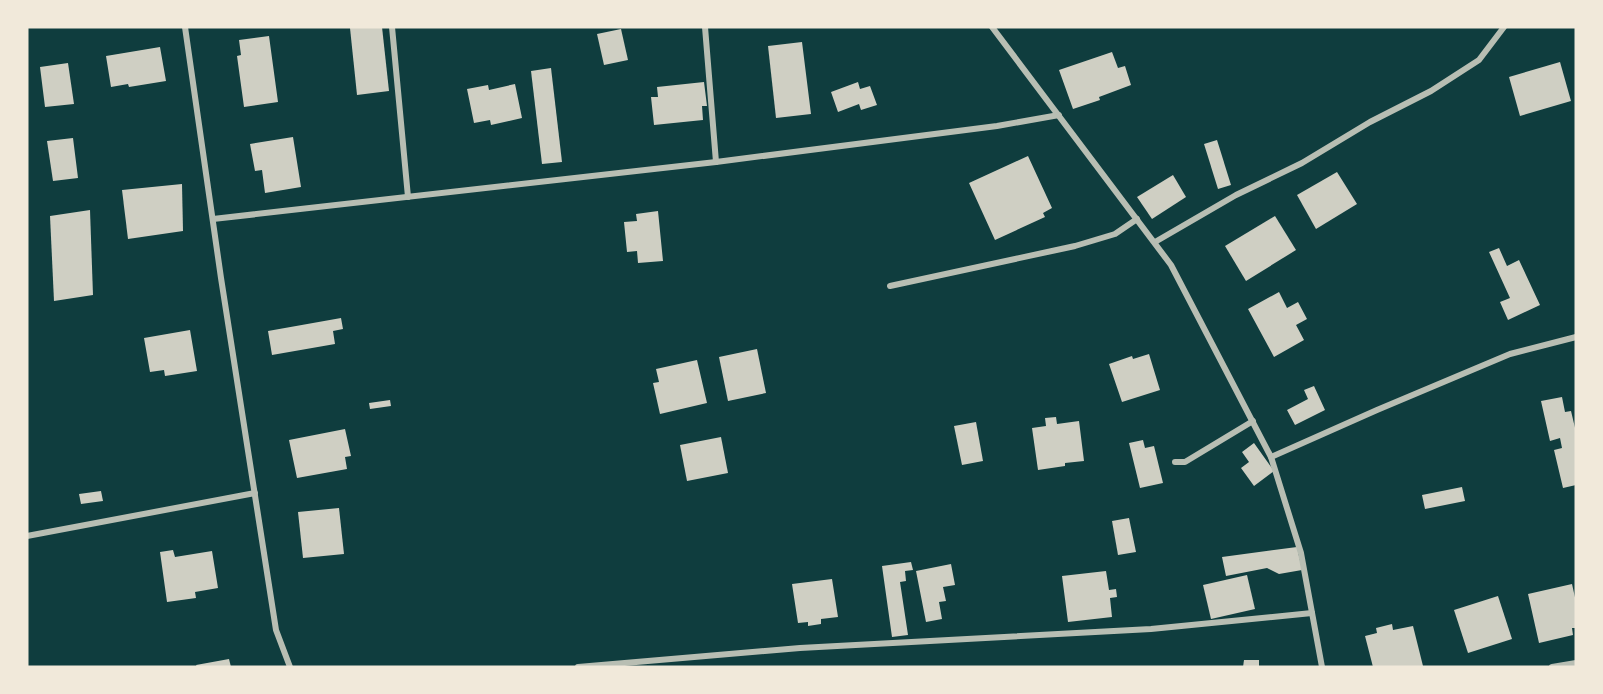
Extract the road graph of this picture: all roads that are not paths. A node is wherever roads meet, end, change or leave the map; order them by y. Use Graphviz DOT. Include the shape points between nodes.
graph roads {
  1 [pos="185,27"];
  2 [pos="393,27"];
  3 [pos="705,27"];
  4 [pos="992,27"];
  5 [pos="1504,27"];
  6 [pos="1059,115"];
  7 [pos="716,162"];
  8 [pos="408,197"];
  9 [pos="213,219"];
  10 [pos="1137,219"];
  11 [pos="1155,242"];
  12 [pos="890,286"];
  13 [pos="1576,337"];
  14 [pos="1253,421"];
  15 [pos="1271,457"];
  16 [pos="1175,462"];
  17 [pos="255,494"];
  18 [pos="27,536"];
  19 [pos="1312,613"];
  20 [pos="1576,663"];
  21 [pos="290,667"];
  22 [pos="578,667"];
  23 [pos="1323,667"];
  24 [pos="1552,667"];
  1 -- 9 [label="street"];
  2 -- 8 [label="street"];
  3 -- 7 [label="street"];
  4 -- 6 [label="street"];
  5 -- 11 [label="street" via="1479,60 1431,91"];
  6 -- 7 [label="street"];
  6 -- 10 [label="street"];
  7 -- 8 [label="street"];
  8 -- 9 [label="street"];
  9 -- 17 [label="street"];
  10 -- 11 [label="street"];
  10 -- 12 [label="street" via="1115,234 1075,246"];
  11 -- 14 [label="street"];
  13 -- 15 [label="street" via="1510,354"];
  14 -- 15 [label="street"];
  14 -- 16 [label="street" via="1185,462"];
  15 -- 19 [label="street" via="1301,553"];
  17 -- 18 [label="street"];
  17 -- 21 [label="street" via="276,630"];
  19 -- 22 [label="street" via="1151,629 800,648"];
  19 -- 23 [label="street"];
  20 -- 24 [label="street"];
}
